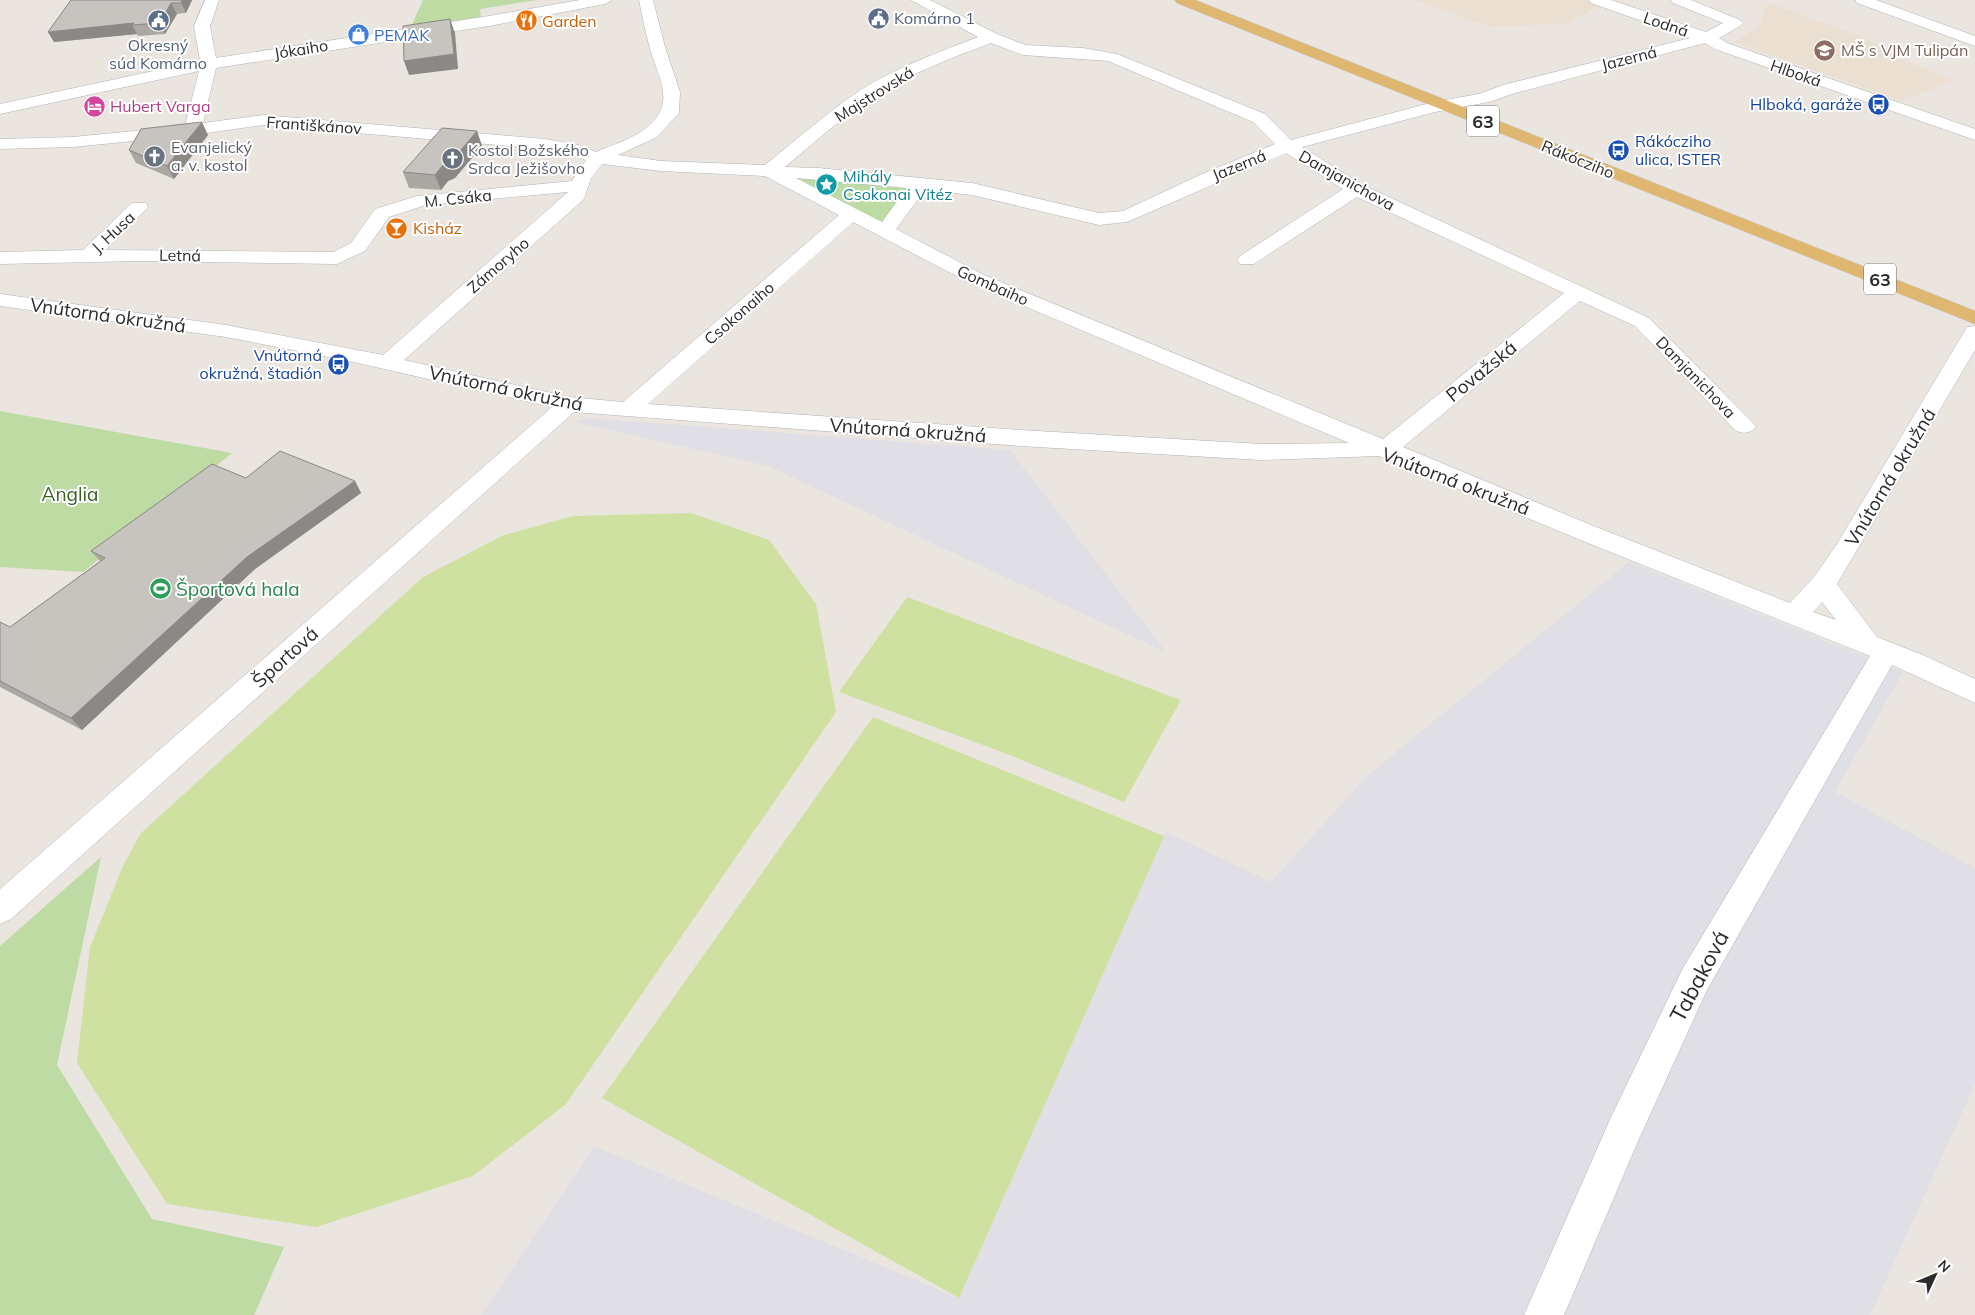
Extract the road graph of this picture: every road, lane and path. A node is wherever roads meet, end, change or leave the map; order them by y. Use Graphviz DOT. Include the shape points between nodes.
graph roads {
  1 [pos="212,0"];
  2 [pos="605,0"];
  3 [pos="646,0"];
  4 [pos="918,0"];
  5 [pos="1182,0"];
  6 [pos="1203,0"];
  7 [pos="1596,0"];
  8 [pos="1678,0"];
  9 [pos="1862,0"];
  10 [pos="991,37"];
  11 [pos="1707,38"];
  12 [pos="1975,41"];
  13 [pos="208,64"];
  14 [pos="1452,104"];
  15 [pos="0,109"];
  16 [pos="193,130"];
  17 [pos="1975,135"];
  18 [pos="0,144"];
  19 [pos="1287,146"];
  20 [pos="597,158"];
  21 [pos="769,171"];
  22 [pos="920,183"];
  23 [pos="578,186"];
  24 [pos="1356,188"];
  25 [pos="139,208"];
  26 [pos="850,215"];
  27 [pos="884,232"];
  28 [pos="358,247"];
  29 [pos="87,257"];
  30 [pos="0,258"];
  31 [pos="1247,260"];
  32 [pos="1577,293"];
  33 [pos="0,300"];
  34 [pos="1975,307"];
  35 [pos="1975,318"];
  36 [pos="1975,332"];
  37 [pos="387,363"];
  38 [pos="569,404"];
  39 [pos="628,410"];
  40 [pos="1744,426"];
  41 [pos="1385,450"];
  42 [pos="1823,584"];
  43 [pos="1794,615"];
  44 [pos="1876,648"];
  45 [pos="1975,692"];
  46 [pos="0,909"];
  47 [pos="1544,1315"];
  1 -- 13 [label="street" via="205,12 201,31"];
  2 -- 13 [label="street, Jókaiho" via="489,22"];
  3 -- 20 [label="street" via="672,92 670,113 651,133"];
  4 -- 10 [label="street, Damjanichova"];
  5 -- 14 [label="main road, Rákócziho / 63"];
  6 -- 14 [label="main road, Rákócziho / 63"];
  7 -- 11 [label="street, Lodná"];
  8 -- 11 [label="street" via="1735,23"];
  9 -- 12 [label="street"];
  10 -- 19 [label="street, Damjanichova" via="1033,52 1083,53 1124,62 1258,118"];
  10 -- 21 [label="street, Majstrovská" via="883,84 824,125"];
  11 -- 14 [label="street, Jazerná"];
  11 -- 17 [label="street, Hlboká" via="1721,46"];
  13 -- 15 [label="street, Jókaiho"];
  13 -- 16 [label="street"];
  14 -- 19 [label="street, Jazerná"];
  14 -- 34 [label="main road, Rákócziho / 63"];
  14 -- 35 [label="main road, Rákócziho / 63"];
  16 -- 18 [label="street, Františkánov" via="73,142"];
  16 -- 20 [label="street, Františkánov" via="264,120 545,144"];
  19 -- 22 [label="street, Jazerná" via="1208,178 1134,214 1117,218 1099,219 972,189"];
  19 -- 24 [label="street, Damjanichova"];
  20 -- 21 [label="street, Gombaiho" via="661,166"];
  20 -- 23 [label="street, Zámoryho"];
  21 -- 22 [label="street, Jazerná"];
  21 -- 26 [label="street, Gombaiho"];
  22 -- 27 [label="street"];
  23 -- 28 [label="street, M. Csáka" via="424,200 382,213"];
  23 -- 37 [label="street, Zámoryho" via="577,195"];
  24 -- 31 [label="street"];
  24 -- 32 [label="street, Damjanichova"];
  25 -- 29 [label="street, J. Husa"];
  26 -- 27 [label="street, Gombaiho"];
  26 -- 39 [label="street, Csokonaiho"];
  27 -- 41 [label="street, Gombaiho" via="977,279"];
  28 -- 29 [label="street, Letná" via="337,258"];
  29 -- 30 [label="street, Letná"];
  32 -- 40 [label="street, Damjanichova" via="1642,322"];
  32 -- 41 [label="street, Považská"];
  33 -- 37 [label="street, Vnútorná okružná" via="226,331"];
  36 -- 42 [label="street, Vnútorná okružná"];
  37 -- 38 [label="street, Vnútorná okružná"];
  38 -- 39 [label="street, Vnútorná okružná"];
  38 -- 46 [label="street, Športová"];
  39 -- 41 [label="street, Vnútorná okružná" via="1251,451"];
  41 -- 43 [label="street, Vnútorná okružná"];
  42 -- 43 [label="street, Vnútorná okružná"];
  42 -- 44 [label="street"];
  43 -- 44 [label="street, Vnútorná okružná"];
  44 -- 45 [label="street, Vnútorná okružná"];
  44 -- 47 [label="street, Tabaková" via="1695,979 1625,1128"];
}
